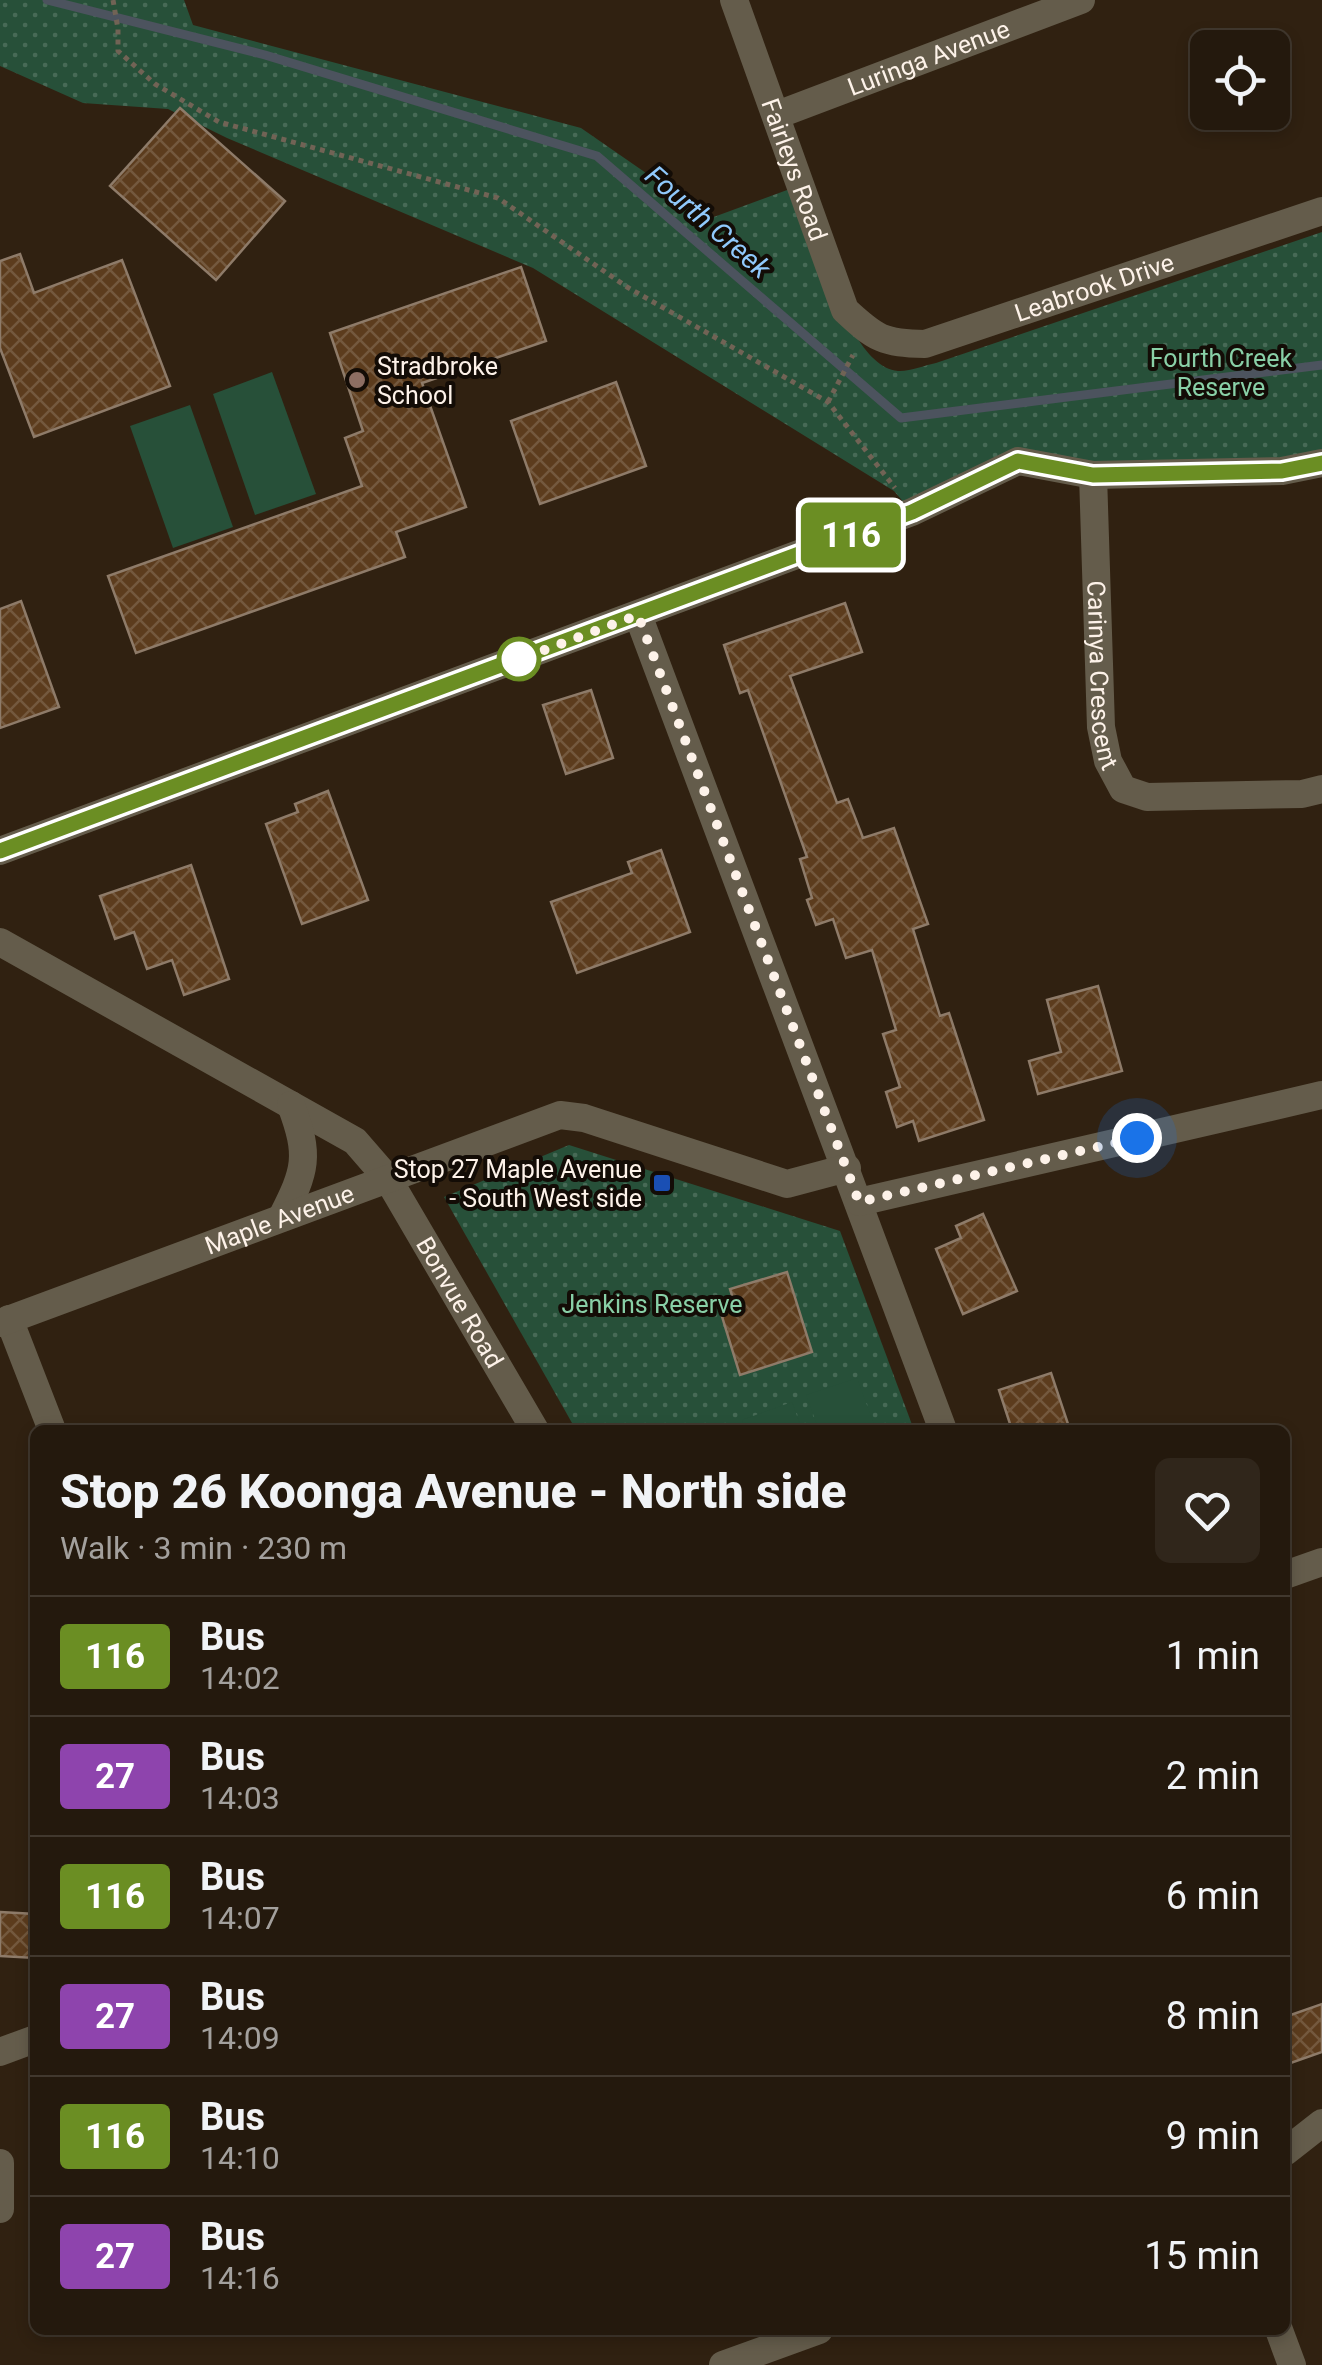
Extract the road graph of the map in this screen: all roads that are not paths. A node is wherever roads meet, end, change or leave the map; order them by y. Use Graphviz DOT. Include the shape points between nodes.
graph roads {
  1 [pos="734,0"];
  2 [pos="1081,0"];
  3 [pos="778,115"];
  4 [pos="1322,211"];
  5 [pos="866,330"];
  6 [pos="1322,463"];
  7 [pos="1093,475"];
  8 [pos="638,615"];
  9 [pos="1322,789"];
  10 [pos="0,851"];
  11 [pos="0,942"];
  12 [pos="1322,1095"];
  13 [pos="291,1104"];
  14 [pos="847,1168"];
  15 [pos="388,1178"];
  16 [pos="859,1202"];
  17 [pos="282,1217"];
  18 [pos="4,1321"];
  19 [pos="50,1425"];
  20 [pos="532,1425"];
  21 [pos="942,1425"];
  22 [pos="1322,1562"];
  23 [pos="1290,1574"];
  24 [pos="30,2042"];
  25 [pos="0,2052"];
  26 [pos="1322,2124"];
  27 [pos="1290,2148"];
  28 [pos="0,2163"];
  29 [pos="0,2209"];
  30 [pos="805,2335"];
  31 [pos="1281,2335"];
  32 [pos="723,2365"];
  33 [pos="1292,2365"];
  1 -- 3 [label="street, Fairleys Road"];
  2 -- 3 [label="street, Luringa Avenue"];
  3 -- 5 [label="street, Fairleys Road" via="846,310"];
  4 -- 5 [label="street, Leabrook Drive" via="925,344 890,343"];
  6 -- 7 [label="street" via="1282,471"];
  7 -- 8 [label="street" via="1018,461 912,512"];
  7 -- 9 [label="street, Carinya Crescent" via="1101,728 1108,761 1124,788 1147,797"];
  8 -- 10 [label="street"];
  8 -- 14 [label="street"];
  11 -- 13 [label="street, Bonvue Road"];
  12 -- 16 [label="street"];
  13 -- 15 [label="street, Bonvue Road" via="355,1140"];
  13 -- 17 [label="street" via="302,1134 302,1178"];
  14 -- 15 [label="street, Maple Avenue" via="787,1184 560,1116"];
  14 -- 16 [label="street"];
  15 -- 17 [label="street, Maple Avenue"];
  15 -- 20 [label="street, Bonvue Road"];
  16 -- 21 [label="street"];
  17 -- 18 [label="street, Maple Avenue"];
  18 -- 19 [label="street"];
  22 -- 23 [label="street"];
  24 -- 25 [label="street"];
  26 -- 27 [label="street"];
  28 -- 29 [label="street"];
  30 -- 32 [label="street"];
  31 -- 33 [label="street"];
}
